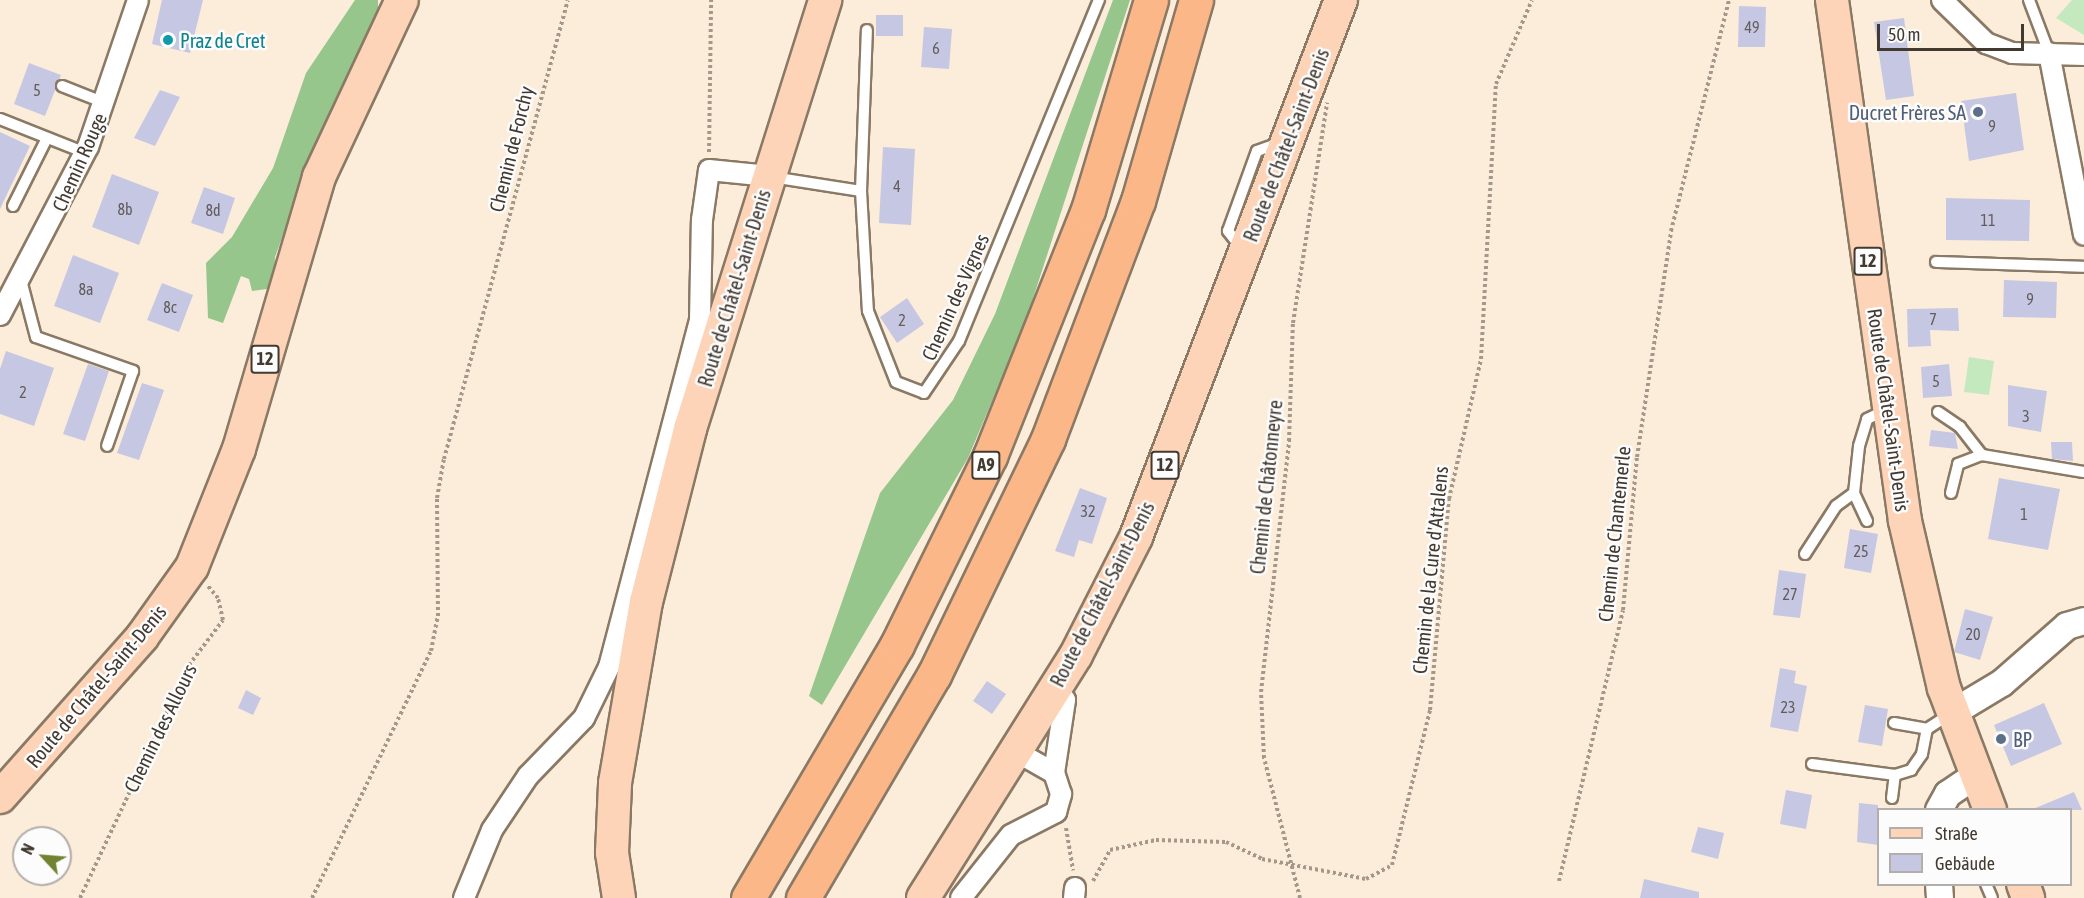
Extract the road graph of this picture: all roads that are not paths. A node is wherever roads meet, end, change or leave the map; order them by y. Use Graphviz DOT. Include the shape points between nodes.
graph roads {
  1 [pos="138,0"];
  2 [pos="402,0"];
  3 [pos="825,0"];
  4 [pos="1099,0"];
  5 [pos="1151,0"];
  6 [pos="1196,0"];
  7 [pos="1341,0"];
  8 [pos="1832,0"];
  9 [pos="1942,0"];
  10 [pos="2029,0"];
  11 [pos="867,30"];
  12 [pos="2049,53"];
  13 [pos="2084,55"];
  14 [pos="62,87"];
  15 [pos="105,103"];
  16 [pos="0,119"];
  17 [pos="47,138"];
  18 [pos="86,153"];
  19 [pos="769,176"];
  20 [pos="861,191"];
  21 [pos="14,206"];
  22 [pos="2084,235"];
  23 [pos="1936,262"];
  24 [pos="2084,267"];
  25 [pos="21,280"];
  26 [pos="0,315"];
  27 [pos="1889,409"];
  28 [pos="1938,412"];
  29 [pos="107,446"];
  30 [pos="1982,455"];
  31 [pos="2084,472"];
  32 [pos="1854,493"];
  33 [pos="1951,493"];
  34 [pos="1867,521"];
  35 [pos="1805,554"];
  36 [pos="2084,621"];
  37 [pos="1056,687"];
  38 [pos="1939,721"];
  39 [pos="1894,723"];
  40 [pos="1017,752"];
  41 [pos="1812,764"];
  42 [pos="1054,773"];
  43 [pos="1895,775"];
  44 [pos="1976,775"];
  45 [pos="0,797"];
  46 [pos="1892,798"];
  47 [pos="1940,808"];
  48 [pos="1989,808"];
  49 [pos="464,898"];
  50 [pos="618,898"];
  51 [pos="748,898"];
  52 [pos="804,898"];
  53 [pos="923,898"];
  54 [pos="961,898"];
  1 -- 15 [label="street, Chemin Rouge"];
  2 -- 45 [label="main road, Route de Châtel-Saint-Denis / 12" via="319,177 235,460 192,567 142,637"];
  3 -- 19 [label="main road, Route de Châtel-Saint-Denis"];
  4 -- 20 [label="lane, Chemin des Vignes" via="959,341 924,393 896,382 868,311"];
  5 -- 51 [label="highway, A9" via="1088,210 990,456 897,645"];
  6 -- 52 [label="highway, A9" via="1138,201 1048,439 934,675"];
  7 -- 37 [label="main road, Route de Châtel-Saint-Denis / 12" via="1136,537"];
  8 -- 27 [label="main road, Route de Châtel-Saint-Denis / 12"];
  9 -- 12 [label="street" via="1986,43 2012,53"];
  10 -- 12 [label="lane"];
  11 -- 20 [label="lane, Chemin des Vignes"];
  12 -- 13 [label="street"];
  12 -- 22 [label="street"];
  14 -- 15 [label="lane"];
  15 -- 18 [label="street, Chemin Rouge"];
  16 -- 17 [label="lane"];
  17 -- 18 [label="lane"];
  17 -- 21 [label="lane"];
  18 -- 25 [label="street, Chemin Rouge"];
  19 -- 20 [label="lane"];
  19 -- 49 [label="street" via="708,171 702,220 700,320 638,540 609,667 584,718 548,753 503,812 473,865"];
  19 -- 50 [label="main road, Route de Châtel-Saint-Denis" via="690,429 634,657 613,809"];
  23 -- 24 [label="lane"];
  25 -- 26 [label="street, Chemin Rouge"];
  25 -- 29 [label="lane" via="36,337 134,371"];
  27 -- 32 [label="lane" via="1867,419"];
  27 -- 38 [label="main road, Route de Châtel-Saint-Denis / 12"];
  28 -- 30 [label="lane" via="1960,427"];
  30 -- 31 [label="lane"];
  30 -- 33 [label="lane" via="1958,464"];
  32 -- 34 [label="lane"];
  32 -- 35 [label="lane" via="1836,506"];
  36 -- 38 [label="street" via="2067,626 2002,683"];
  37 -- 40 [label="main road, Route de Châtel-Saint-Denis / 12"];
  37 -- 42 [label="street" via="1065,700"];
  38 -- 39 [label="lane"];
  38 -- 43 [label="lane" via="1911,770"];
  38 -- 44 [label="main road, Route de Châtel-Saint-Denis / 12"];
  40 -- 42 [label="street"];
  40 -- 53 [label="main road, Route de Châtel-Saint-Denis / 12"];
  41 -- 43 [label="lane"];
  42 -- 54 [label="street" via="1061,794 1056,812 1011,835"];
  43 -- 46 [label="lane"];
  44 -- 47 [label="street" via="1948,794"];
  44 -- 48 [label="main road, Route de Châtel-Saint-Denis / 12"];
}
